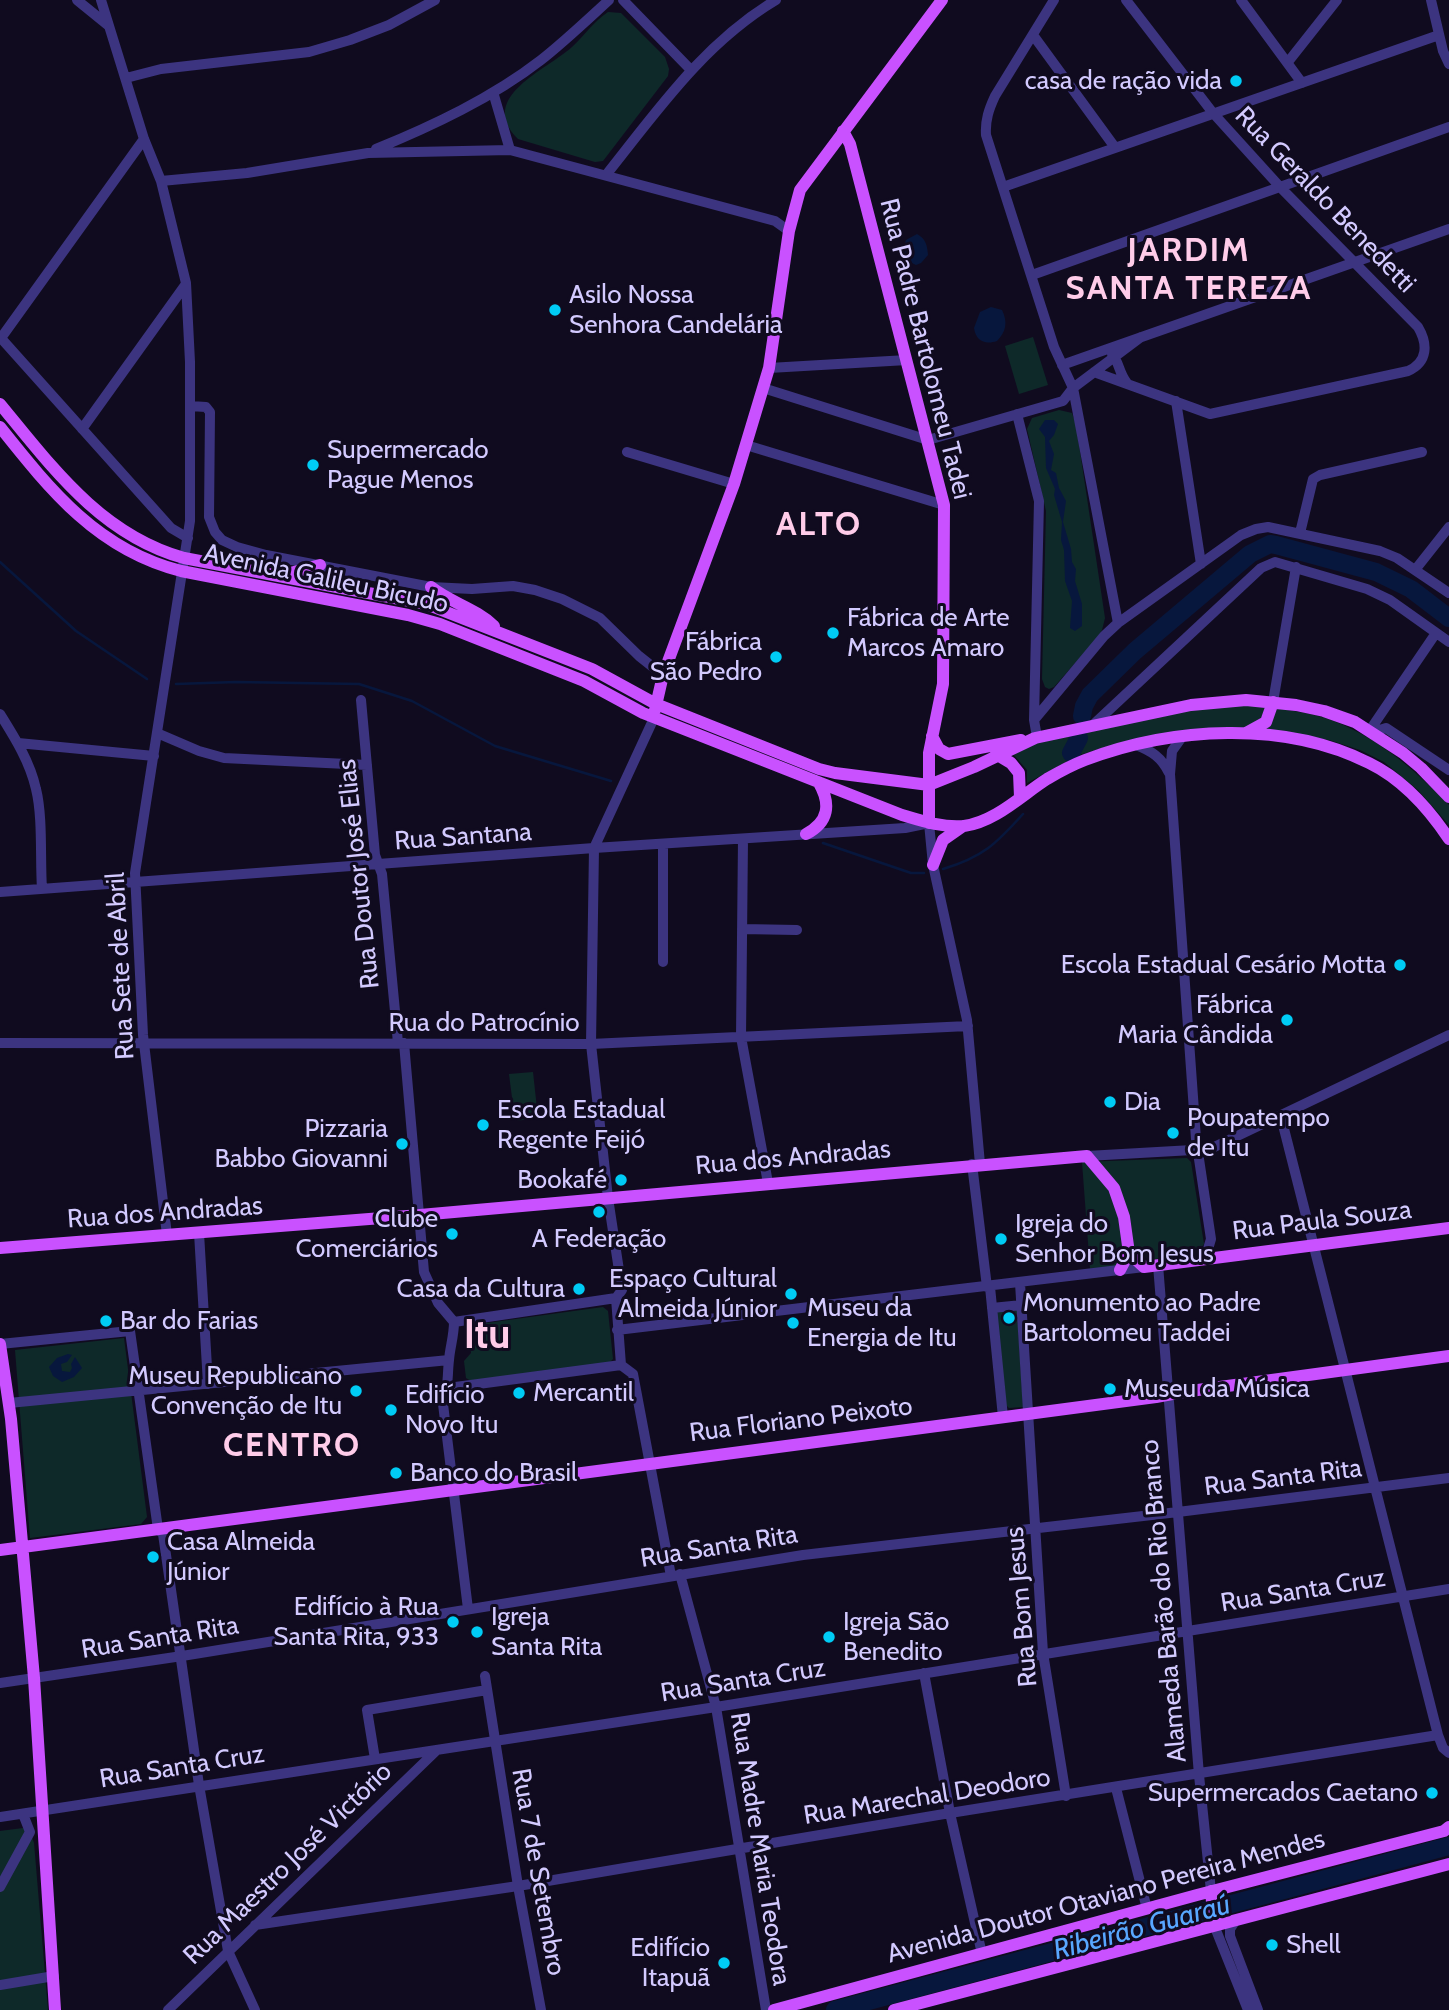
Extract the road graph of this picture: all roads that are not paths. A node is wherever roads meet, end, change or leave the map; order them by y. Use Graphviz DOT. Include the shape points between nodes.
graph roads {
  1 [pos="77,0"];
  2 [pos="101,0"];
  3 [pos="435,0"];
  4 [pos="609,0"];
  5 [pos="623,0"];
  6 [pos="776,0"];
  7 [pos="942,0"];
  8 [pos="1054,0"];
  9 [pos="1126,0"];
  10 [pos="1241,0"];
  11 [pos="1337,0"];
  12 [pos="1431,0"];
  13 [pos="111,28"];
  14 [pos="1033,34"];
  15 [pos="1439,35"];
  16 [pos="1446,50"];
  17 [pos="1288,62"];
  18 [pos="1449,64"];
  19 [pos="690,69"];
  20 [pos="126,78"];
  21 [pos="1302,83"];
  22 [pos="493,92"];
  23 [pos="1213,113"];
  24 [pos="1449,127"];
  25 [pos="843,131"];
  26 [pos="416,132"];
  27 [pos="144,139"];
  28 [pos="1114,146"];
  29 [pos="510,150"];
  30 [pos="418,151"];
  31 [pos="368,152"];
  32 [pos="606,175"];
  33 [pos="161,181"];
  34 [pos="1003,187"];
  35 [pos="1280,188"];
  36 [pos="1449,229"];
  37 [pos="789,231"];
  38 [pos="1355,263"];
  39 [pos="1032,275"];
  40 [pos="186,283"];
  41 [pos="1141,337"];
  42 [pos="1,338"];
  43 [pos="1103,350"];
  44 [pos="1115,356"];
  45 [pos="907,360"];
  46 [pos="1062,365"];
  47 [pos="769,368"];
  48 [pos="1094,372"];
  49 [pos="1127,383"];
  50 [pos="763,388"];
  51 [pos="1073,388"];
  52 [pos="1177,401"];
  53 [pos="0,404"];
  54 [pos="190,406"];
  55 [pos="1017,414"];
  56 [pos="0,427"];
  57 [pos="82,429"];
  58 [pos="928,440"];
  59 [pos="747,445"];
  60 [pos="628,452"];
  61 [pos="1422,452"];
  62 [pos="734,484"];
  63 [pos="944,505"];
  64 [pos="1449,527"];
  65 [pos="1300,533"];
  66 [pos="188,538"];
  67 [pos="184,558"];
  68 [pos="1200,564"];
  69 [pos="320,565"];
  70 [pos="1296,567"];
  71 [pos="1415,570"];
  72 [pos="181,571"];
  73 [pos="279,576"];
  74 [pos="431,587"];
  75 [pos="1449,593"];
  76 [pos="1118,623"];
  77 [pos="502,633"];
  78 [pos="1436,633"];
  79 [pos="1449,642"];
  80 [pos="663,675"];
  81 [pos="361,700"];
  82 [pos="1273,702"];
  83 [pos="656,704"];
  84 [pos="0,714"];
  85 [pos="654,718"];
  86 [pos="1034,720"];
  87 [pos="1094,724"];
  88 [pos="1372,731"];
  89 [pos="157,733"];
  90 [pos="1245,733"];
  91 [pos="932,736"];
  92 [pos="1036,737"];
  93 [pos="1182,737"];
  94 [pos="18,743"];
  95 [pos="1136,745"];
  96 [pos="981,747"];
  97 [pos="1000,755"];
  98 [pos="153,756"];
  99 [pos="367,765"];
  100 [pos="1449,769"];
  101 [pos="1170,774"];
  102 [pos="818,783"];
  103 [pos="929,785"];
  104 [pos="1020,797"];
  105 [pos="1449,797"];
  106 [pos="929,823"];
  107 [pos="965,826"];
  108 [pos="806,834"];
  109 [pos="743,839"];
  110 [pos="1449,839"];
  111 [pos="663,844"];
  112 [pos="594,848"];
  113 [pos="378,864"];
  114 [pos="933,865"];
  115 [pos="136,882"];
  116 [pos="41,889"];
  117 [pos="0,892"];
  118 [pos="742,929"];
  119 [pos="797,930"];
  120 [pos="663,962"];
  121 [pos="968,1026"];
  122 [pos="1449,1035"];
  123 [pos="741,1037"];
  124 [pos="0,1043"];
  125 [pos="401,1043"];
  126 [pos="144,1044"];
  127 [pos="591,1044"];
  128 [pos="1281,1116"];
  129 [pos="1199,1150"];
  130 [pos="1087,1156"];
  131 [pos="976,1164"];
  132 [pos="768,1183"];
  133 [pos="608,1198"];
  134 [pos="419,1216"];
  135 [pos="1449,1228"];
  136 [pos="199,1233"];
  137 [pos="167,1236"];
  138 [pos="1313,1245"];
  139 [pos="0,1248"];
  140 [pos="1129,1253"];
  141 [pos="1201,1259"];
  142 [pos="1151,1266"];
  143 [pos="1120,1270"];
  144 [pos="1020,1283"];
  145 [pos="988,1287"];
  146 [pos="616,1298"];
  147 [pos="1022,1305"];
  148 [pos="992,1308"];
  149 [pos="454,1322"];
  150 [pos="617,1331"];
  151 [pos="0,1343"];
  152 [pos="1449,1356"];
  153 [pos="449,1360"];
  154 [pos="621,1366"];
  155 [pos="1345,1370"];
  156 [pos="208,1384"];
  157 [pos="448,1388"];
  158 [pos="138,1391"];
  159 [pos="1169,1396"];
  160 [pos="9,1403"];
  161 [pos="1029,1413"];
  162 [pos="1003,1417"];
  163 [pos="649,1463"];
  164 [pos="1449,1478"];
  165 [pos="1374,1488"];
  166 [pos="453,1491"];
  167 [pos="1178,1512"];
  168 [pos="1036,1528"];
  169 [pos="158,1529"];
  170 [pos="23,1547"];
  171 [pos="0,1550"];
  172 [pos="675,1575"];
  173 [pos="1449,1589"];
  174 [pos="1402,1596"];
  175 [pos="468,1609"];
  176 [pos="1188,1631"];
  177 [pos="1044,1653"];
  178 [pos="182,1656"];
  179 [pos="924,1673"];
  180 [pos="485,1676"];
  181 [pos="34,1678"];
  182 [pos="0,1683"];
  183 [pos="487,1690"];
  184 [pos="716,1707"];
  185 [pos="1438,1735"];
  186 [pos="494,1741"];
  187 [pos="438,1749"];
  188 [pos="1449,1753"];
  189 [pos="375,1759"];
  190 [pos="1199,1775"];
  191 [pos="199,1785"];
  192 [pos="1116,1788"];
  193 [pos="1066,1796"];
  194 [pos="43,1811"];
  195 [pos="950,1813"];
  196 [pos="23,1814"];
  197 [pos="0,1817"];
  198 [pos="1449,1827"];
  199 [pos="739,1849"];
  200 [pos="1449,1864"];
  201 [pos="518,1886"];
  202 [pos="0,1887"];
  203 [pos="1212,1897"];
  204 [pos="1147,1909"];
  205 [pos="1236,1920"];
  206 [pos="1214,1921"];
  207 [pos="255,1925"];
  208 [pos="228,1951"];
  209 [pos="982,1954"];
  210 [pos="54,1976"];
  211 [pos="0,1985"];
  212 [pos="55,2010"];
  213 [pos="168,2010"];
  214 [pos="255,2010"];
  215 [pos="541,2010"];
  216 [pos="766,2010"];
  217 [pos="774,2010"];
  218 [pos="894,2010"];
  219 [pos="1248,2010"];
  220 [pos="1258,2010"];
  1 -- 13 [label="street"];
  2 -- 13 [label="street, Rua Sete de Abril"];
  3 -- 20 [label="street" via="350,40 309,52 162,69"];
  4 -- 22 [label="street" via="540,61"];
  5 -- 19 [label="street"];
  6 -- 19 [label="street" via="754,13"];
  7 -- 25 [label="main road"];
  8 -- 14 [label="street"];
  9 -- 23 [label="street, Rua Geraldo Benedetti"];
  10 -- 17 [label="street"];
  11 -- 17 [label="street"];
  12 -- 15 [label="street"];
  13 -- 20 [label="street, Rua Sete de Abril"];
  14 -- 28 [label="street"];
  14 -- 34 [label="street" via="995,96 985,124"];
  15 -- 16 [label="street"];
  15 -- 21 [label="street"];
  16 -- 18 [label="street"];
  17 -- 21 [label="street"];
  19 -- 32 [label="street"];
  20 -- 27 [label="street, Rua Sete de Abril"];
  21 -- 23 [label="street"];
  22 -- 26 [label="street"];
  22 -- 29 [label="street"];
  23 -- 28 [label="street"];
  23 -- 35 [label="street, Rua Geraldo Benedetti"];
  24 -- 35 [label="street"];
  25 -- 37 [label="main road" via="800,190"];
  25 -- 45 [label="main road, Rua Padre Bartolomeu Tadei"];
  26 -- 30 [label="street" via="413,142"];
  26 -- 31 [label="street"];
  27 -- 33 [label="street, Rua Sete de Abril"];
  27 -- 42 [label="street"];
  28 -- 34 [label="street"];
  29 -- 30 [label="street"];
  29 -- 32 [label="street"];
  30 -- 31 [label="street"];
  31 -- 33 [label="street" via="247,173"];
  32 -- 37 [label="street" via="775,221"];
  33 -- 40 [label="street, Rua Sete de Abril"];
  34 -- 39 [label="street"];
  35 -- 38 [label="street, Rua Geraldo Benedetti"];
  35 -- 39 [label="street"];
  36 -- 38 [label="street"];
  37 -- 47 [label="main road"];
  38 -- 41 [label="street"];
  38 -- 52 [label="street, Rua Geraldo Benedetti" via="1424,337 1425,350 1416,367 1210,414"];
  39 -- 46 [label="street"];
  40 -- 54 [label="street, Rua Sete de Abril"];
  40 -- 57 [label="street"];
  41 -- 43 [label="street"];
  41 -- 44 [label="street"];
  42 -- 57 [label="street"];
  43 -- 44 [label="street"];
  43 -- 46 [label="street"];
  44 -- 48 [label="street"];
  44 -- 49 [label="street"];
  45 -- 47 [label="street"];
  45 -- 58 [label="main road, Rua Padre Bartolomeu Tadei"];
  46 -- 51 [label="street"];
  47 -- 50 [label="main road"];
  48 -- 49 [label="street, Rua Geraldo Benedetti"];
  48 -- 51 [label="street"];
  49 -- 52 [label="street, Rua Geraldo Benedetti"];
  50 -- 58 [label="street"];
  50 -- 59 [label="main road"];
  51 -- 55 [label="street" via="1063,401"];
  51 -- 76 [label="street"];
  52 -- 68 [label="street"];
  53 -- 67 [label="main road" via="58,475 101,516 134,538"];
  54 -- 66 [label="street, Rua Sete de Abril"];
  54 -- 69 [label="street" via="206,407 210,412 209,517 215,532 237,547"];
  55 -- 58 [label="street"];
  55 -- 86 [label="street" via="1039,500"];
  56 -- 72 [label="main road, Avenida Galileu Bicudo" via="47,485 92,527 137,556"];
  57 -- 66 [label="street" via="171,528"];
  58 -- 63 [label="main road, Rua Padre Bartolomeu Tadei"];
  59 -- 62 [label="main road"];
  59 -- 63 [label="street"];
  60 -- 62 [label="street"];
  61 -- 65 [label="street" via="1313,479"];
  62 -- 80 [label="main road"];
  63 -- 91 [label="main road, Rua Padre Bartolomeu Tadei" via="943,684"];
  64 -- 71 [label="street"];
  65 -- 68 [label="street" via="1256,528"];
  65 -- 71 [label="street" via="1380,551"];
  66 -- 67 [label="street, Rua Sete de Abril"];
  67 -- 72 [label="street, Rua Sete de Abril"];
  67 -- 73 [label="main road"];
  68 -- 76 [label="street"];
  69 -- 73 [label="main road"];
  69 -- 74 [label="street"];
  70 -- 78 [label="street" via="1380,594"];
  70 -- 82 [label="street"];
  70 -- 87 [label="street" via="1275,562 1261,568"];
  71 -- 75 [label="street"];
  72 -- 85 [label="main road, Avenida Galileu Bicudo" via="423,619 583,681"];
  72 -- 89 [label="street, Rua Sete de Abril"];
  73 -- 77 [label="main road" via="426,604"];
  74 -- 77 [label="main road" via="477,611"];
  74 -- 80 [label="street" via="513,586 562,599 600,618"];
  76 -- 86 [label="street"];
  77 -- 83 [label="main road" via="592,669"];
  78 -- 79 [label="street"];
  78 -- 88 [label="street"];
  80 -- 83 [label="main road"];
  81 -- 99 [label="street, Rua Doutor José Elias"];
  82 -- 87 [label="main road" via="1215,702"];
  82 -- 88 [label="main road" via="1331,713"];
  82 -- 90 [label="main road" via="1266,722"];
  83 -- 85 [label="main road"];
  83 -- 103 [label="main road" via="826,771"];
  84 -- 94 [label="street"];
  85 -- 102 [label="main road, Avenida Galileu Bicudo"];
  85 -- 112 [label="street"];
  86 -- 92 [label="street"];
  87 -- 92 [label="main road"];
  88 -- 100 [label="street" via="1386,728"];
  88 -- 105 [label="main road" via="1422,768"];
  89 -- 98 [label="street, Rua Sete de Abril"];
  89 -- 99 [label="street" via="224,758"];
  90 -- 93 [label="main road"];
  90 -- 110 [label="main road" via="1302,741 1369,763 1405,788"];
  91 -- 96 [label="main road" via="948,754"];
  91 -- 103 [label="main road, Rua Padre Bartolomeu Tadei"];
  92 -- 96 [label="main road"];
  92 -- 97 [label="main road"];
  93 -- 95 [label="main road"];
  93 -- 101 [label="street" via="1172,751"];
  94 -- 98 [label="street"];
  94 -- 116 [label="street" via="38,797"];
  95 -- 101 [label="street" via="1160,758"];
  95 -- 104 [label="main road" via="1062,770"];
  96 -- 97 [label="main road"];
  97 -- 103 [label="main road"];
  97 -- 104 [label="main road" via="1019,773"];
  98 -- 115 [label="street, Rua Sete de Abril"];
  99 -- 113 [label="street, Rua Doutor José Elias"];
  101 -- 129 [label="street"];
  102 -- 106 [label="main road, Avenida Galileu Bicudo"];
  102 -- 108 [label="main road" via="827,811 817,828"];
  103 -- 106 [label="main road, Rua Padre Bartolomeu Tadei"];
  104 -- 107 [label="main road"];
  106 -- 107 [label="main road, Avenida Galileu Bicudo"];
  106 -- 108 [label="street, Rua Santana"];
  106 -- 114 [label="street, Rua Padre Bartolomeu Tadei"];
  107 -- 114 [label="main road" via="943,840"];
  108 -- 109 [label="street, Rua Santana"];
  109 -- 111 [label="street, Rua Santana"];
  109 -- 118 [label="street"];
  111 -- 112 [label="street, Rua Santana"];
  111 -- 120 [label="street"];
  112 -- 113 [label="street, Rua Santana"];
  112 -- 127 [label="street"];
  113 -- 115 [label="street, Rua Santana"];
  113 -- 125 [label="street, Rua Doutor José Elias"];
  114 -- 121 [label="street, Rua Padre Bartolomeu Tadei"];
  115 -- 116 [label="street, Rua Santana"];
  115 -- 126 [label="street, Rua Sete de Abril"];
  116 -- 117 [label="street, Rua Santana"];
  118 -- 119 [label="street"];
  118 -- 123 [label="street"];
  121 -- 123 [label="street, Rua do Patrocínio"];
  121 -- 131 [label="street, Rua Padre Bartolomeu Tadei"];
  122 -- 128 [label="street"];
  123 -- 127 [label="street, Rua do Patrocínio"];
  123 -- 132 [label="street"];
  124 -- 126 [label="street, Rua do Patrocínio"];
  125 -- 126 [label="street, Rua do Patrocínio"];
  125 -- 127 [label="street, Rua do Patrocínio"];
  125 -- 134 [label="street, Rua Doutor José Elias"];
  126 -- 137 [label="street, Rua Sete de Abril"];
  127 -- 133 [label="street"];
  128 -- 129 [label="street" via="1216,1147"];
  128 -- 138 [label="street"];
  129 -- 130 [label="street"];
  129 -- 141 [label="street" via="1211,1239"];
  130 -- 131 [label="main road, Rua dos Andradas"];
  130 -- 140 [label="main road" via="1118,1197"];
  131 -- 132 [label="main road, Rua dos Andradas"];
  131 -- 145 [label="street, Rua Padre Bartolomeu Tadei"];
  132 -- 133 [label="main road, Rua dos Andradas"];
  133 -- 134 [label="main road, Rua dos Andradas"];
  133 -- 146 [label="street" via="622,1290"];
  134 -- 136 [label="main road, Rua dos Andradas"];
  134 -- 149 [label="street, Rua Doutor José Elias" via="424,1272 438,1303"];
  135 -- 138 [label="main road, Rua Paula Souza"];
  136 -- 137 [label="main road, Rua dos Andradas"];
  136 -- 156 [label="street"];
  137 -- 139 [label="main road, Rua dos Andradas"];
  138 -- 141 [label="main road, Rua Paula Souza"];
  138 -- 155 [label="street"];
  140 -- 142 [label="main road"];
  140 -- 143 [label="main road"];
  141 -- 142 [label="main road, Rua Paula Souza"];
  142 -- 143 [label="street"];
  142 -- 159 [label="street, Alameda Barão do Rio Branco"];
  143 -- 144 [label="street"];
  144 -- 145 [label="street"];
  144 -- 147 [label="street, Rua Bom Jesus"];
  145 -- 148 [label="street, Rua Padre Bartolomeu Tadei"];
  145 -- 150 [label="street"];
  146 -- 149 [label="street"];
  146 -- 150 [label="street"];
  147 -- 148 [label="street"];
  147 -- 161 [label="street, Rua Bom Jesus"];
  148 -- 162 [label="street, Rua Padre Bartolomeu Tadei"];
  149 -- 153 [label="street"];
  150 -- 154 [label="street"];
  151 -- 158 [label="street" via="130,1331"];
  151 -- 160 [label="main road"];
  152 -- 155 [label="main road, Rua Floriano Peixoto"];
  153 -- 156 [label="street"];
  153 -- 157 [label="street"];
  154 -- 157 [label="street"];
  154 -- 163 [label="street, Rua Madre Maria Teodora" via="633,1374"];
  155 -- 159 [label="main road, Rua Floriano Peixoto"];
  155 -- 165 [label="street"];
  156 -- 158 [label="street"];
  157 -- 166 [label="street" via="443,1404"];
  158 -- 160 [label="street"];
  158 -- 169 [label="street"];
  159 -- 161 [label="main road, Rua Floriano Peixoto"];
  159 -- 167 [label="street, Alameda Barão do Rio Branco"];
  160 -- 170 [label="main road"];
  161 -- 162 [label="main road, Rua Floriano Peixoto"];
  161 -- 168 [label="street, Rua Bom Jesus"];
  162 -- 163 [label="main road, Rua Floriano Peixoto"];
  163 -- 166 [label="main road, Rua Floriano Peixoto"];
  163 -- 172 [label="street, Rua Madre Maria Teodora"];
  164 -- 165 [label="street, Rua Santa Rita"];
  165 -- 167 [label="street, Rua Santa Rita"];
  165 -- 174 [label="street"];
  166 -- 169 [label="main road, Rua Floriano Peixoto"];
  166 -- 175 [label="street"];
  167 -- 168 [label="street, Rua Santa Rita"];
  167 -- 176 [label="street, Alameda Barão do Rio Branco"];
  168 -- 172 [label="street, Rua Santa Rita"];
  168 -- 177 [label="street, Rua Bom Jesus"];
  169 -- 170 [label="main road, Rua Floriano Peixoto"];
  169 -- 178 [label="street" via="163,1534"];
  170 -- 171 [label="main road"];
  170 -- 181 [label="main road"];
  172 -- 175 [label="street, Rua Santa Rita"];
  172 -- 184 [label="street, Rua Madre Maria Teodora"];
  173 -- 174 [label="street, Rua Santa Cruz"];
  174 -- 176 [label="street, Rua Santa Cruz"];
  174 -- 185 [label="street"];
  175 -- 178 [label="street, Rua Santa Rita"];
  176 -- 177 [label="street, Rua Santa Cruz"];
  176 -- 190 [label="street, Alameda Barão do Rio Branco"];
  177 -- 179 [label="street, Rua Santa Cruz"];
  177 -- 193 [label="street, Rua Bom Jesus"];
  178 -- 181 [label="street, Rua Santa Rita"];
  178 -- 191 [label="street"];
  179 -- 184 [label="street, Rua Santa Cruz"];
  179 -- 195 [label="street"];
  180 -- 183 [label="street, Rua 7 de Setembro"];
  181 -- 182 [label="street, Rua Santa Rita"];
  181 -- 194 [label="main road"];
  183 -- 186 [label="street, Rua 7 de Setembro"];
  183 -- 189 [label="street" via="367,1710"];
  184 -- 186 [label="street, Rua Santa Cruz"];
  184 -- 199 [label="street, Rua Madre Maria Teodora"];
  185 -- 188 [label="street"];
  185 -- 190 [label="street, Rua Marechal Deodoro"];
  186 -- 187 [label="street, Rua Santa Cruz"];
  186 -- 201 [label="street, Rua 7 de Setembro"];
  187 -- 189 [label="street, Rua Santa Cruz"];
  187 -- 207 [label="street, Rua Maestro José Victório"];
  189 -- 191 [label="street, Rua Santa Cruz"];
  190 -- 192 [label="street, Rua Marechal Deodoro"];
  190 -- 203 [label="street, Alameda Barão do Rio Branco"];
  191 -- 194 [label="street, Rua Santa Cruz"];
  191 -- 208 [label="street"];
  192 -- 193 [label="street, Rua Marechal Deodoro"];
  192 -- 204 [label="street"];
  193 -- 195 [label="street, Rua Marechal Deodoro"];
  194 -- 196 [label="street, Rua Santa Cruz"];
  194 -- 210 [label="main road"];
  195 -- 199 [label="street, Rua Marechal Deodoro"];
  195 -- 209 [label="street"];
  196 -- 197 [label="street, Rua Santa Cruz"];
  196 -- 202 [label="street" via="30,1832"];
  198 -- 203 [label="main road, Avenida Doutor Otaviano Pereira Mendes"];
  199 -- 201 [label="street, Rua Marechal Deodoro"];
  199 -- 216 [label="street, Rua Madre Maria Teodora"];
  200 -- 205 [label="main road, Avenida Doutor Otaviano Pereira Mendes"];
  201 -- 207 [label="street, Rua Marechal Deodoro"];
  201 -- 215 [label="street, Rua 7 de Setembro"];
  203 -- 204 [label="main road, Avenida Doutor Otaviano Pereira Mendes"];
  203 -- 206 [label="main road"];
  204 -- 209 [label="main road, Avenida Doutor Otaviano Pereira Mendes"];
  205 -- 206 [label="main road, Avenida Doutor Otaviano Pereira Mendes"];
  205 -- 220 [label="street" via="1230,1936"];
  206 -- 218 [label="main road, Avenida Doutor Otaviano Pereira Mendes"];
  206 -- 219 [label="street"];
  207 -- 208 [label="street, Rua Maestro José Victório"];
  208 -- 213 [label="street, Rua Maestro José Victório"];
  208 -- 214 [label="street"];
  209 -- 217 [label="main road, Avenida Doutor Otaviano Pereira Mendes"];
  210 -- 211 [label="street"];
  210 -- 212 [label="main road"];
}
